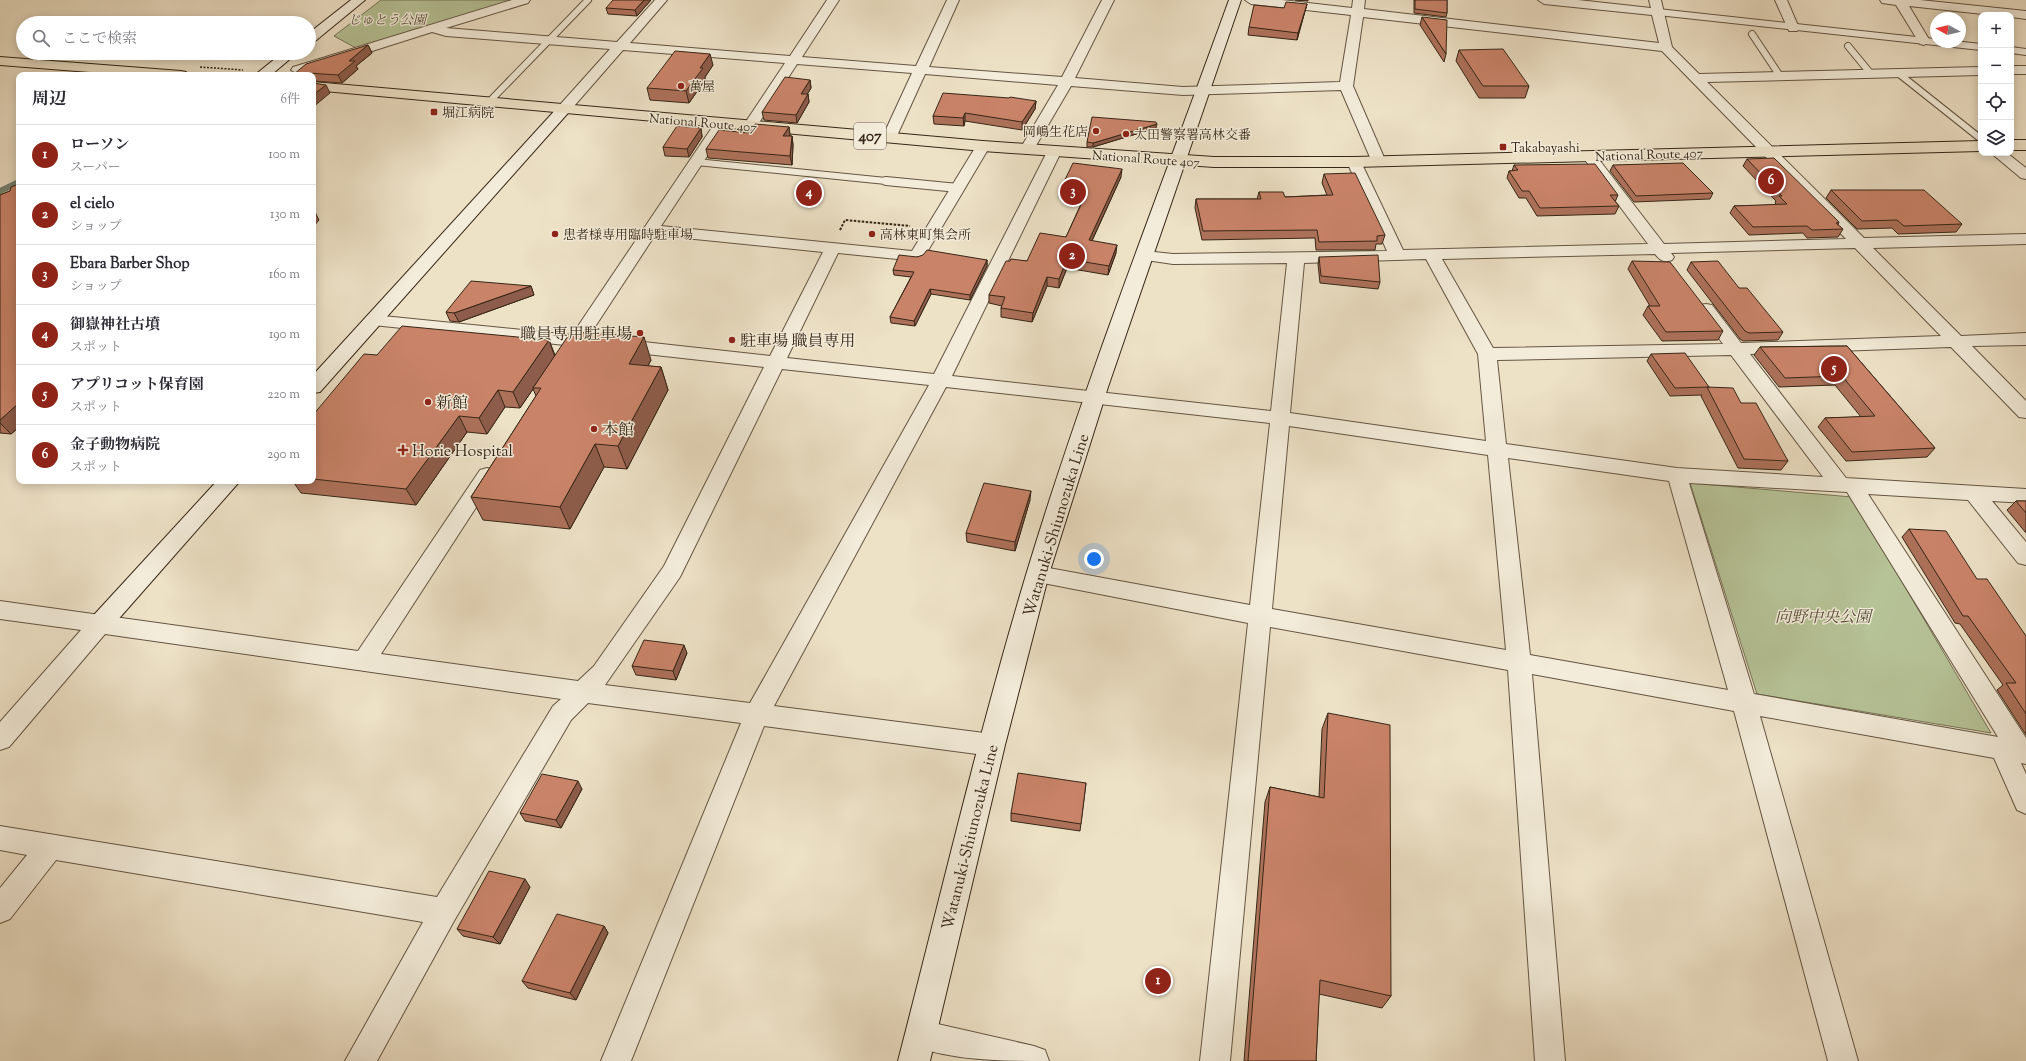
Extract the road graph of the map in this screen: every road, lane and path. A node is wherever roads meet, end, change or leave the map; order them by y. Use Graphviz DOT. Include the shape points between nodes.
graph roads {
  1 [pos="359,0"];
  2 [pos="524,0"];
  3 [pos="588,0"];
  4 [pos="662,0"];
  5 [pos="833,0"];
  6 [pos="953,0"];
  7 [pos="1108,0"];
  8 [pos="1235,0"];
  9 [pos="1251,0"];
  10 [pos="1544,0"];
  11 [pos="1655,0"];
  12 [pos="1781,0"];
  13 [pos="1886,0"];
  14 [pos="1899,1"];
  15 [pos="1357,6"];
  16 [pos="1658,12"];
  17 [pos="2026,14"];
  18 [pos="1793,28"];
  19 [pos="434,29"];
  20 [pos="316,34"];
  21 [pos="1752,34"];
  22 [pos="548,40"];
  23 [pos="1924,41"];
  24 [pos="622,46"];
  25 [pos="1848,46"];
  26 [pos="1978,47"];
  27 [pos="1666,48"];
  28 [pos="2014,50"];
  29 [pos="2026,52"];
  30 [pos="281,60"];
  31 [pos="793,60"];
  32 [pos="0,61"];
  33 [pos="919,69"];
  34 [pos="298,70"];
  35 [pos="2014,70"];
  36 [pos="2026,70"];
  37 [pos="1978,71"];
  38 [pos="142,72"];
  39 [pos="266,72"];
  40 [pos="1898,73"];
  41 [pos="1871,74"];
  42 [pos="1780,76"];
  43 [pos="1696,78"];
  44 [pos="1067,81"];
  45 [pos="316,86"];
  46 [pos="1346,86"];
  47 [pos="1202,90"];
  48 [pos="488,103"];
  49 [pos="563,110"];
  50 [pos="722,123"];
  51 [pos="750,126"];
  52 [pos="1978,137"];
  53 [pos="888,138"];
  54 [pos="2014,145"];
  55 [pos="2026,145"];
  56 [pos="983,146"];
  57 [pos="1978,146"];
  58 [pos="1027,149"];
  59 [pos="1768,151"];
  60 [pos="1054,152"];
  61 [pos="1589,156"];
  62 [pos="2002,156"];
  63 [pos="1177,161"];
  64 [pos="696,162"];
  65 [pos="1354,162"];
  66 [pos="1379,162"];
  67 [pos="2026,175"];
  68 [pos="958,188"];
  69 [pos="938,221"];
  70 [pos="650,230"];
  71 [pos="2026,239"];
  72 [pos="1860,243"];
  73 [pos="833,247"];
  74 [pos="1660,249"];
  75 [pos="1432,255"];
  76 [pos="1146,256"];
  77 [pos="1398,256"];
  78 [pos="1296,258"];
  79 [pos="1674,268"];
  80 [pos="1698,299"];
  81 [pos="373,320"];
  82 [pos="2026,338"];
  83 [pos="1957,341"];
  84 [pos="576,342"];
  85 [pos="1736,349"];
  86 [pos="1487,354"];
  87 [pos="776,363"];
  88 [pos="558,368"];
  89 [pos="940,381"];
  90 [pos="316,384"];
  91 [pos="1094,397"];
  92 [pos="2026,412"];
  93 [pos="1279,418"];
  94 [pos="1497,450"];
  95 [pos="497,461"];
  96 [pos="1677,476"];
  97 [pos="226,484"];
  98 [pos="1847,486"];
  99 [pos="1974,493"];
  100 [pos="2026,496"];
  101 [pos="2026,557"];
  102 [pos="1038,574"];
  103 [pos="0,610"];
  104 [pos="1260,616"];
  105 [pos="100,624"];
  106 [pos="364,661"];
  107 [pos="1519,662"];
  108 [pos="583,692"];
  109 [pos="1744,702"];
  110 [pos="757,714"];
  111 [pos="0,739"];
  112 [pos="992,745"];
  113 [pos="2016,751"];
  114 [pos="2026,802"];
  115 [pos="0,838"];
  116 [pos="50,846"];
  117 [pos="0,910"];
  118 [pos="444,912"];
  119 [pos="917,1048"];
  120 [pos="360,1061"];
  121 [pos="616,1061"];
  122 [pos="1034,1061"];
  123 [pos="1215,1061"];
  124 [pos="1550,1061"];
  125 [pos="1843,1061"];
  1 -- 20 [label="main road"];
  2 -- 19 [label="street"];
  3 -- 22 [label="lane"];
  4 -- 24 [label="street"];
  5 -- 31 [label="street"];
  6 -- 33 [label="street"];
  7 -- 44 [label="street"];
  8 -- 47 [label="main road, Watanuki-Shiunozuka Line"];
  9 -- 15 [label="street"];
  10 -- 16 [label="street"];
  11 -- 16 [label="street"];
  12 -- 18 [label="street"];
  13 -- 14 [label="street"];
  14 -- 17 [label="street"];
  14 -- 23 [label="street"];
  15 -- 27 [label="street"];
  15 -- 46 [label="street"];
  16 -- 18 [label="lane"];
  16 -- 27 [label="street"];
  18 -- 23 [label="lane"];
  19 -- 22 [label="street"];
  19 -- 34 [label="street"];
  21 -- 42 [label="lane"];
  22 -- 24 [label="street"];
  22 -- 48 [label="lane"];
  23 -- 26 [label="lane"];
  24 -- 31 [label="street"];
  24 -- 49 [label="street"];
  25 -- 41 [label="lane"];
  27 -- 43 [label="street"];
  28 -- 29 [label="lane"];
  30 -- 39 [label="main road"];
  31 -- 33 [label="street"];
  31 -- 51 [label="street"];
  32 -- 38 [label="highway"];
  33 -- 44 [label="street"];
  33 -- 53 [label="street"];
  35 -- 36 [label="street"];
  37 -- 40 [label="street"];
  40 -- 41 [label="street"];
  40 -- 52 [label="lane"];
  41 -- 42 [label="street"];
  42 -- 43 [label="street"];
  43 -- 59 [label="street"];
  44 -- 47 [label="street" via="1183,91"];
  44 -- 58 [label="street"];
  45 -- 48 [label="highway, National Route 407 / 407"];
  46 -- 47 [label="street"];
  46 -- 66 [label="street"];
  47 -- 63 [label="main road, Watanuki-Shiunozuka Line"];
  48 -- 49 [label="highway, National Route 407 / 407"];
  49 -- 50 [label="highway, National Route 407 / 407"];
  49 -- 81 [label="main road"];
  50 -- 51 [label="highway, National Route 407 / 407"];
  50 -- 64 [label="street"];
  51 -- 53 [label="highway, National Route 407 / 407"];
  53 -- 56 [label="highway, National Route 407 / 407"];
  54 -- 55 [label="highway"];
  56 -- 58 [label="highway, National Route 407 / 407"];
  56 -- 68 [label="street"];
  57 -- 59 [label="highway, National Route 407 / 407"];
  58 -- 60 [label="highway, National Route 407 / 407"];
  59 -- 61 [label="highway, National Route 407 / 407"];
  59 -- 72 [label="street"];
  60 -- 63 [label="highway, National Route 407 / 407"];
  60 -- 89 [label="street"];
  61 -- 66 [label="highway, National Route 407 / 407"];
  61 -- 74 [label="street"];
  62 -- 67 [label="street"];
  63 -- 65 [label="highway, National Route 407 / 407"];
  63 -- 76 [label="main road, Watanuki-Shiunozuka Line"];
  64 -- 68 [label="lane"];
  64 -- 70 [label="street"];
  65 -- 66 [label="highway, National Route 407 / 407"];
  65 -- 77 [label="street"];
  68 -- 69 [label="street"];
  69 -- 73 [label="street" via="917,256"];
  69 -- 73 [label="path" via="925,220 922,227 845,220"];
  70 -- 73 [label="street"];
  70 -- 84 [label="street"];
  71 -- 72 [label="street"];
  72 -- 74 [label="street"];
  72 -- 83 [label="street"];
  73 -- 87 [label="street"];
  74 -- 75 [label="street"];
  74 -- 79 [label="street"];
  75 -- 77 [label="street"];
  75 -- 86 [label="street"];
  76 -- 78 [label="street" via="1172,259"];
  76 -- 91 [label="main road, Watanuki-Shiunozuka Line"];
  77 -- 78 [label="street"];
  78 -- 93 [label="street"];
  80 -- 85 [label="street"];
  81 -- 84 [label="street"];
  81 -- 90 [label="main road"];
  82 -- 83 [label="street"];
  83 -- 85 [label="street"];
  83 -- 92 [label="street"];
  84 -- 87 [label="street"];
  84 -- 88 [label="street"];
  85 -- 86 [label="street"];
  85 -- 98 [label="street"];
  86 -- 94 [label="street"];
  87 -- 89 [label="street"];
  87 -- 108 [label="street" via="672,571 602,673"];
  89 -- 91 [label="street"];
  89 -- 110 [label="street"];
  91 -- 93 [label="street"];
  91 -- 102 [label="main road, Watanuki-Shiunozuka Line"];
  93 -- 94 [label="street"];
  93 -- 104 [label="street"];
  94 -- 96 [label="street"];
  94 -- 107 [label="street"];
  95 -- 106 [label="street"];
  96 -- 98 [label="street"];
  96 -- 109 [label="street"];
  97 -- 105 [label="main road"];
  98 -- 99 [label="street"];
  98 -- 113 [label="street"];
  99 -- 100 [label="street"];
  99 -- 101 [label="street"];
  102 -- 104 [label="street"];
  102 -- 112 [label="main road, Watanuki-Shiunozuka Line"];
  103 -- 105 [label="street"];
  104 -- 107 [label="street"];
  104 -- 123 [label="street"];
  105 -- 106 [label="street"];
  105 -- 111 [label="street"];
  106 -- 108 [label="street"];
  107 -- 109 [label="street"];
  107 -- 124 [label="street"];
  108 -- 110 [label="street"];
  108 -- 118 [label="street" via="562,713"];
  109 -- 113 [label="street"];
  109 -- 125 [label="street"];
  110 -- 112 [label="street"];
  110 -- 121 [label="street"];
  112 -- 119 [label="main road, Watanuki-Shiunozuka Line"];
  113 -- 114 [label="street"];
  115 -- 116 [label="street"];
  116 -- 117 [label="street"];
  116 -- 118 [label="street"];
  118 -- 120 [label="street"];
  119 -- 122 [label="street"];
}
